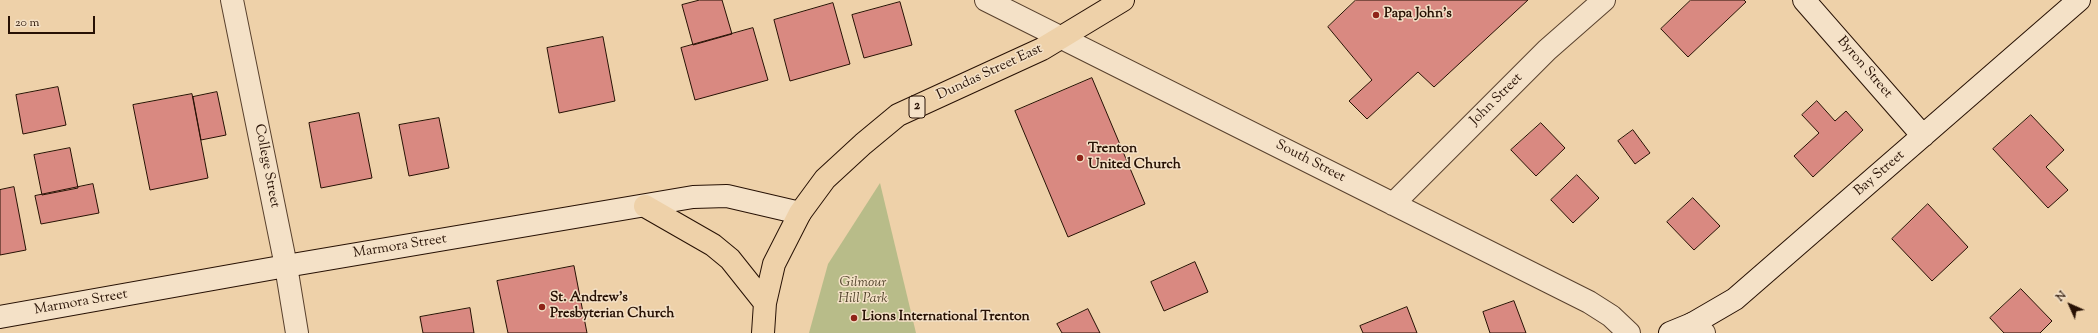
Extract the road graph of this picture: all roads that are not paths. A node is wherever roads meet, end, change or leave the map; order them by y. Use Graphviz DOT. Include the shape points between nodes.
graph roads {
  1 [pos="232,0"];
  2 [pos="986,0"];
  3 [pos="1123,0"];
  4 [pos="1604,0"];
  5 [pos="1804,0"];
  6 [pos="2079,0"];
  7 [pos="1061,38"];
  8 [pos="1923,136"];
  9 [pos="1393,204"];
  10 [pos="645,206"];
  11 [pos="800,213"];
  12 [pos="286,266"];
  13 [pos="765,303"];
  14 [pos="0,317"];
  15 [pos="1698,329"];
  16 [pos="296,333"];
  17 [pos="763,333"];
  18 [pos="1629,333"];
  19 [pos="1670,333"];
  1 -- 12 [label="street, College Street"];
  2 -- 7 [label="street, South Street"];
  3 -- 7 [label="main road, Dundas Street East / 2"];
  4 -- 9 [label="street, John Street" via="1547,50"];
  5 -- 8 [label="street, Byron Street"];
  6 -- 8 [label="street, Bay Street"];
  7 -- 9 [label="street, South Street"];
  7 -- 11 [label="main road, Dundas Street East / 2" via="898,116 825,179"];
  8 -- 15 [label="street, Bay Street"];
  9 -- 18 [label="street, South Street" via="1589,302 1611,316"];
  10 -- 11 [label="street, Marmora Street" via="693,196 727,196"];
  10 -- 12 [label="street, Marmora Street"];
  10 -- 13 [label="main road" via="725,254"];
  11 -- 13 [label="main road, Dundas Street East" via="774,264"];
  12 -- 14 [label="street, Marmora Street"];
  12 -- 16 [label="street, College Street"];
  13 -- 17 [label="main road, Dundas Street East"];
  15 -- 19 [label="street, Bay Street"];
}
